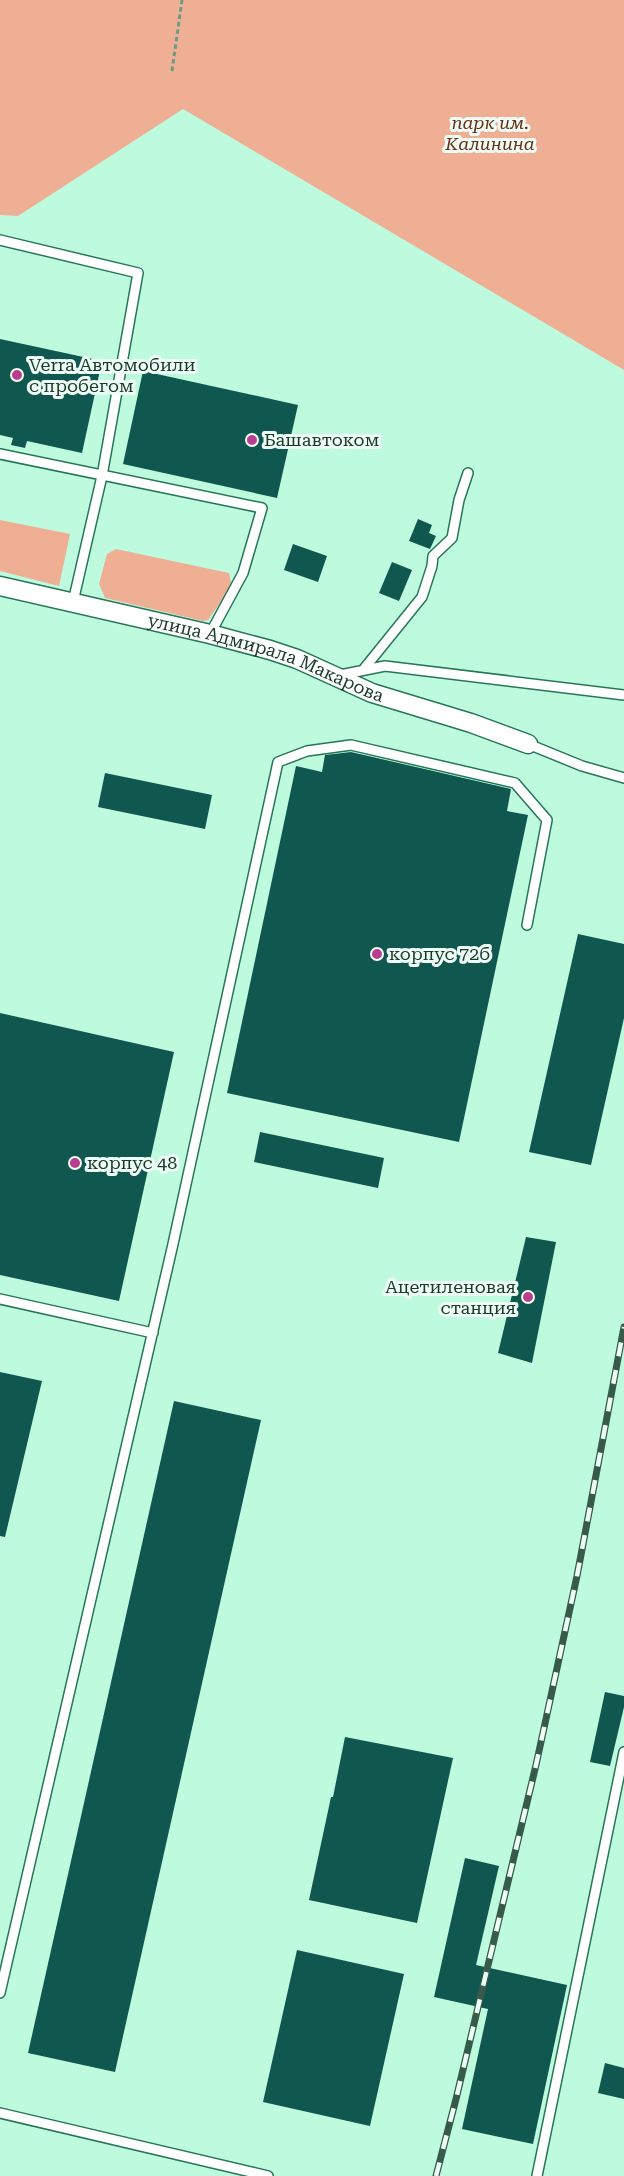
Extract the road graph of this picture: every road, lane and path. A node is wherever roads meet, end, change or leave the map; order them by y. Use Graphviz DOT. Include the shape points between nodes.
graph roads {
  1 [pos="182,0"];
  2 [pos="172,70"];
  3 [pos="0,240"];
  4 [pos="0,454"];
  5 [pos="468,473"];
  6 [pos="102,476"];
  7 [pos="0,586"];
  8 [pos="73,602"];
  9 [pos="210,634"];
  10 [pos="363,670"];
  11 [pos="335,676"];
  12 [pos="624,695"];
  13 [pos="528,744"];
  14 [pos="624,778"];
  15 [pos="526,925"];
  16 [pos="0,1299"];
  17 [pos="153,1333"];
  18 [pos="624,1752"];
  19 [pos="0,1992"];
  20 [pos="0,2113"];
  21 [pos="268,2176"];
  22 [pos="537,2176"];
  1 -- 2 [label="path"];
  3 -- 6 [label="lane" via="138,273"];
  4 -- 6 [label="lane"];
  5 -- 10 [label="lane" via="452,538 433,556 422,597"];
  6 -- 8 [label="lane"];
  6 -- 9 [label="lane" via="262,508 243,573"];
  7 -- 8 [label="street, улица Адмирала Макарова"];
  8 -- 9 [label="street, улица Адмирала Макарова"];
  9 -- 11 [label="street, улица Адмирала Макарова" via="297,659"];
  10 -- 11 [label="lane"];
  10 -- 12 [label="lane" via="385,666"];
  11 -- 13 [label="street, улица Адмирала Макарова" via="372,693"];
  13 -- 14 [label="lane"];
  15 -- 17 [label="lane" via="547,820 515,783 351,745 307,751 278,762"];
  16 -- 17 [label="lane"];
  17 -- 19 [label="lane"];
  18 -- 22 [label="lane"];
  20 -- 21 [label="lane"];
}
